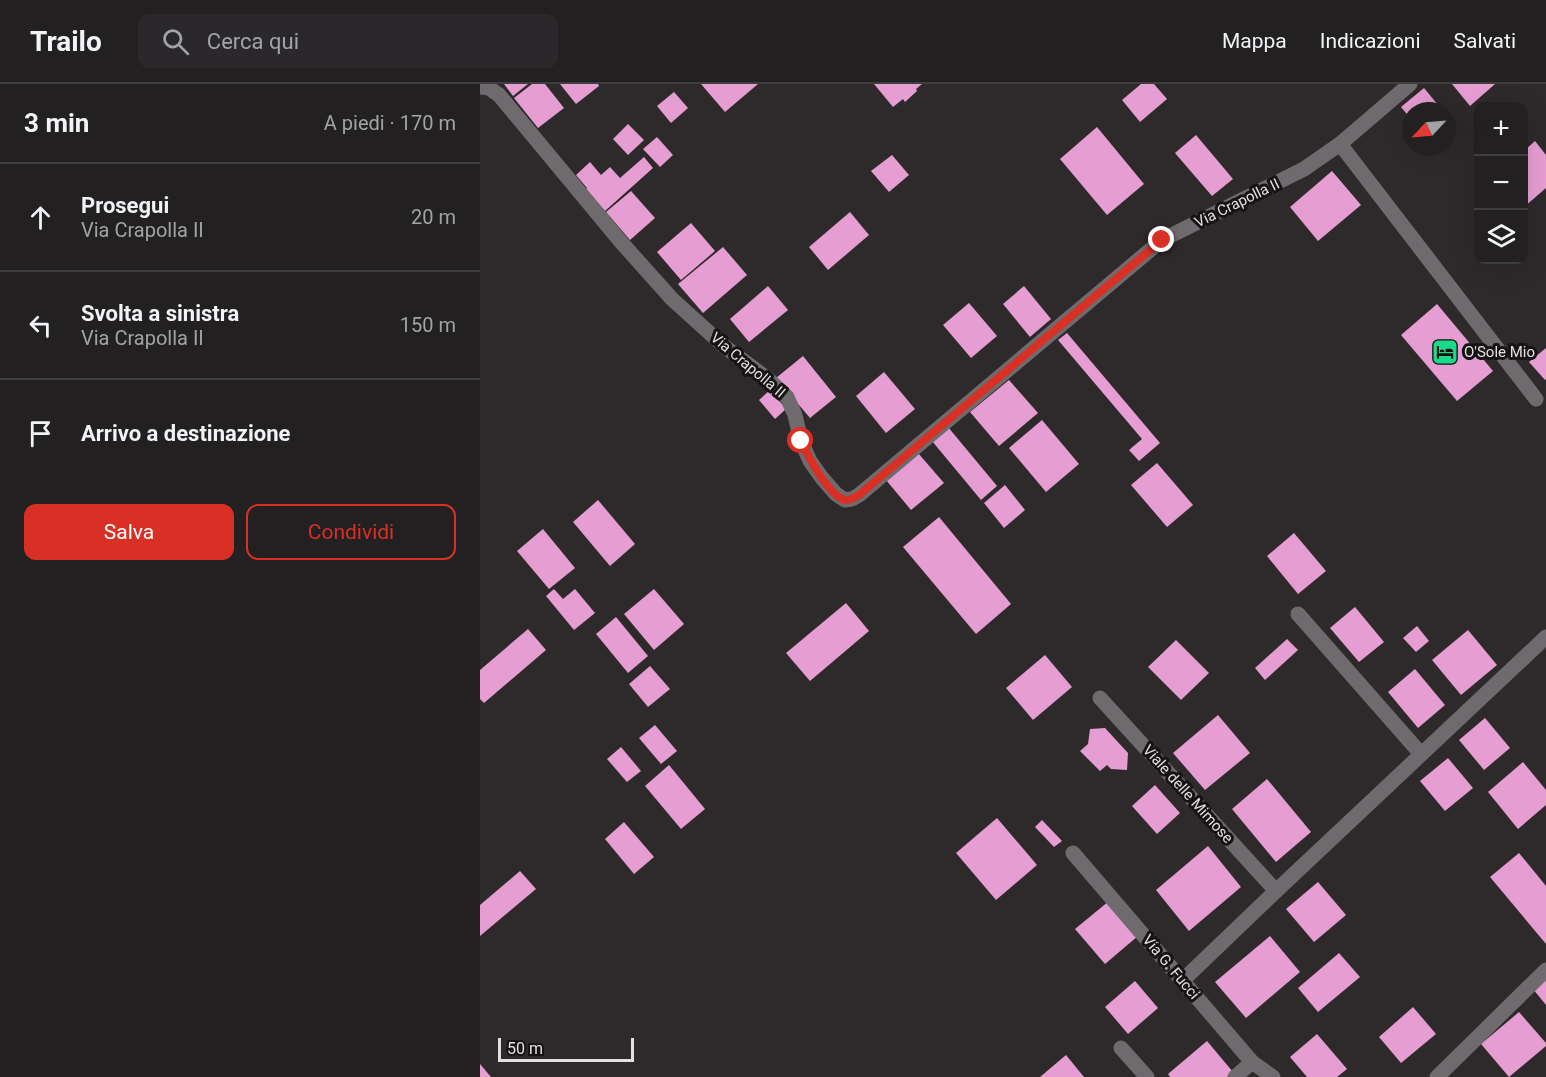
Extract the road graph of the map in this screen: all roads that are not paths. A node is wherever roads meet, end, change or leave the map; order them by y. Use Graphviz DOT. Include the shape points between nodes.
graph roads {
  1 [pos="1410,84"];
  2 [pos="480,87"];
  3 [pos="1340,144"];
  4 [pos="1536,399"];
  5 [pos="1298,614"];
  6 [pos="1546,637"];
  7 [pos="1100,698"];
  8 [pos="1421,754"];
  9 [pos="1073,853"];
  10 [pos="1276,891"];
  11 [pos="1546,970"];
  12 [pos="1182,981"];
  13 [pos="1121,1048"];
  14 [pos="1252,1062"];
  15 [pos="1147,1077"];
  16 [pos="1235,1077"];
  17 [pos="1273,1077"];
  18 [pos="1437,1077"];
  1 -- 3 [label="street, Via Crapolla II"];
  2 -- 3 [label="street, Via Crapolla II" via="499,95 672,299 787,397 810,461 845,500 859,495 1162,240 1304,169"];
  3 -- 4 [label="street"];
  5 -- 8 [label="street"];
  6 -- 8 [label="street"];
  7 -- 10 [label="street, Viale delle Mimose"];
  8 -- 10 [label="street"];
  9 -- 12 [label="street, Via G. Fucci"];
  10 -- 12 [label="street"];
  11 -- 18 [label="street"];
  12 -- 14 [label="street, Via G. Fucci"];
  13 -- 15 [label="street"];
  14 -- 16 [label="street"];
  14 -- 17 [label="street, Via G. Fucci"];
}
